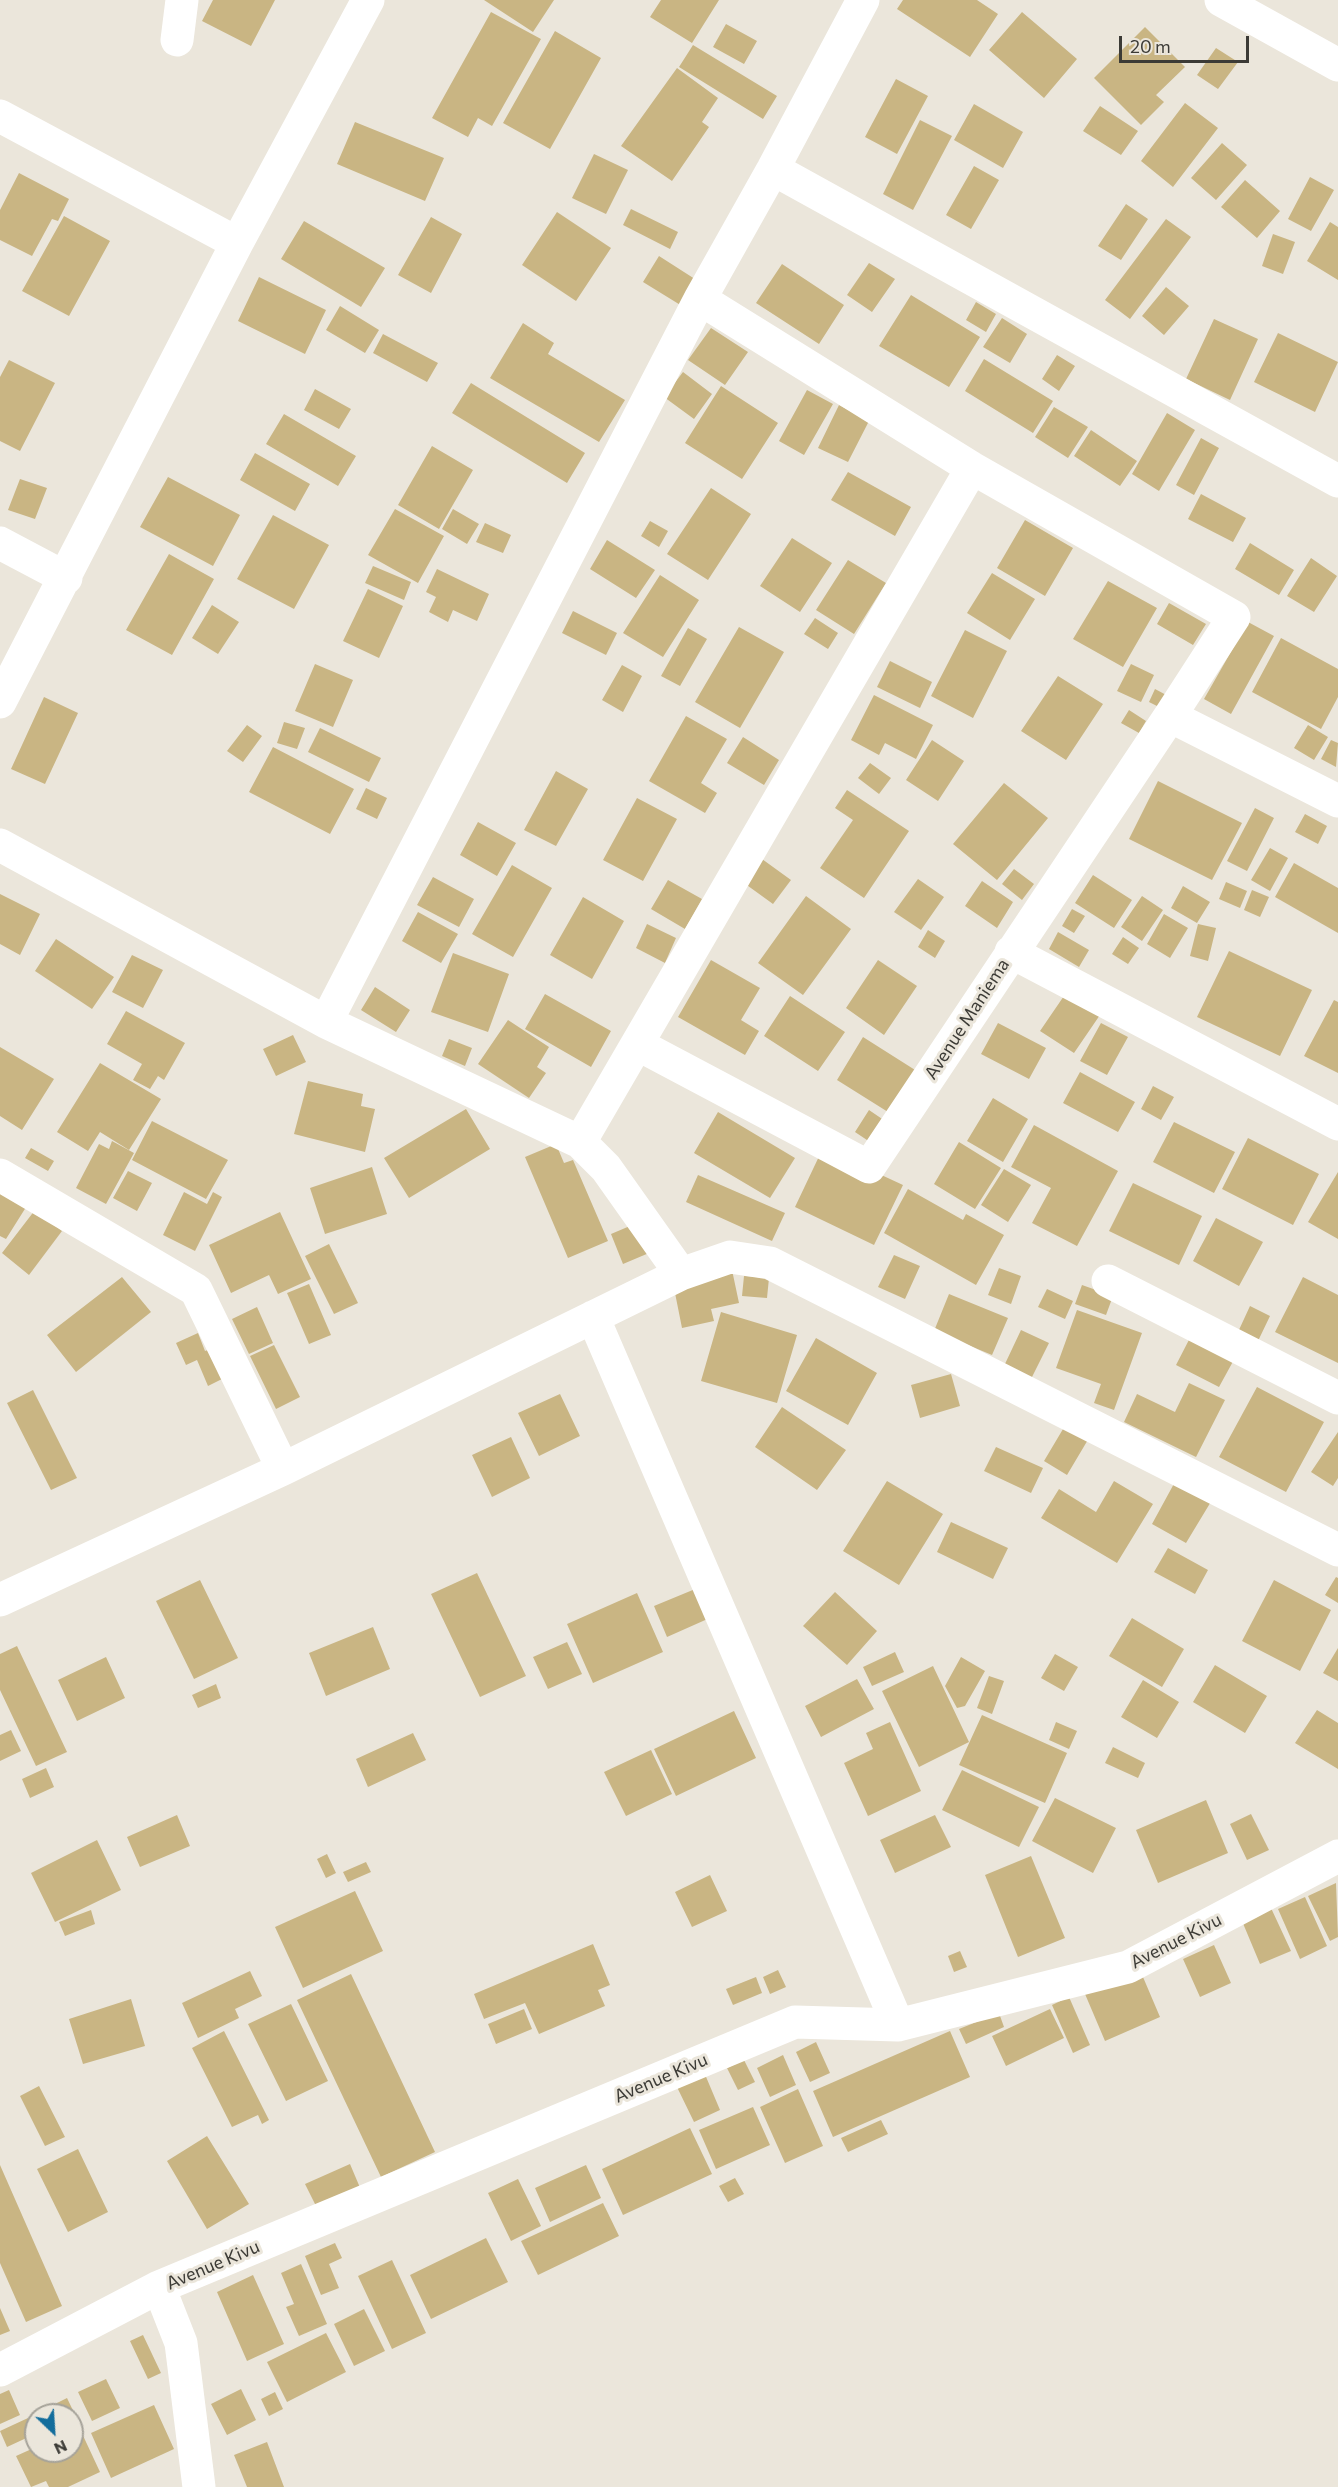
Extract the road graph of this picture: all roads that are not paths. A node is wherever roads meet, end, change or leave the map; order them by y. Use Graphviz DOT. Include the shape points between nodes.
graph roads {
  1 [pos="182,0"];
  2 [pos="368,0"];
  3 [pos="863,0"];
  4 [pos="1221,0"];
  5 [pos="177,40"];
  6 [pos="1338,65"];
  7 [pos="0,116"];
  8 [pos="773,169"];
  9 [pos="237,243"];
  10 [pos="700,299"];
  11 [pos="972,468"];
  12 [pos="1338,481"];
  13 [pos="0,543"];
  14 [pos="66,578"];
  15 [pos="0,702"];
  16 [pos="1170,716"];
  17 [pos="1338,801"];
  18 [pos="0,845"];
  19 [pos="1011,952"];
  20 [pos="327,1022"];
  21 [pos="637,1044"];
  22 [pos="1338,1124"];
  23 [pos="580,1142"];
  24 [pos="0,1175"];
  25 [pos="681,1274"];
  26 [pos="1108,1281"];
  27 [pos="592,1317"];
  28 [pos="1338,1398"];
  29 [pos="283,1469"];
  30 [pos="1338,1550"];
  31 [pos="0,1600"];
  32 [pos="1338,1856"];
  33 [pos="898,2025"];
  34 [pos="159,2287"];
  35 [pos="0,2370"];
  36 [pos="199,2487"];
  1 -- 5 [label="street"];
  2 -- 9 [label="street"];
  3 -- 8 [label="street"];
  4 -- 6 [label="street"];
  7 -- 9 [label="street"];
  8 -- 10 [label="street"];
  8 -- 12 [label="street"];
  9 -- 14 [label="street"];
  10 -- 11 [label="street"];
  10 -- 20 [label="street"];
  11 -- 16 [label="street, Avenue Maniema" via="1233,617"];
  11 -- 21 [label="street"];
  13 -- 14 [label="street"];
  14 -- 15 [label="street"];
  16 -- 17 [label="street"];
  16 -- 19 [label="street, Avenue Maniema"];
  18 -- 20 [label="street"];
  19 -- 21 [label="street, Avenue Maniema" via="869,1167"];
  19 -- 22 [label="street"];
  20 -- 23 [label="street"];
  21 -- 23 [label="street"];
  23 -- 25 [label="street" via="606,1168"];
  24 -- 29 [label="street" via="196,1290"];
  25 -- 27 [label="street"];
  25 -- 30 [label="street" via="730,1257 770,1263"];
  26 -- 28 [label="street"];
  27 -- 29 [label="street"];
  27 -- 33 [label="street"];
  29 -- 31 [label="street"];
  32 -- 33 [label="street, Avenue Kivu" via="1128,1966"];
  33 -- 34 [label="street, Avenue Kivu" via="795,2022"];
  34 -- 35 [label="street, Avenue Kivu"];
  34 -- 36 [label="street" via="181,2343"];
}
